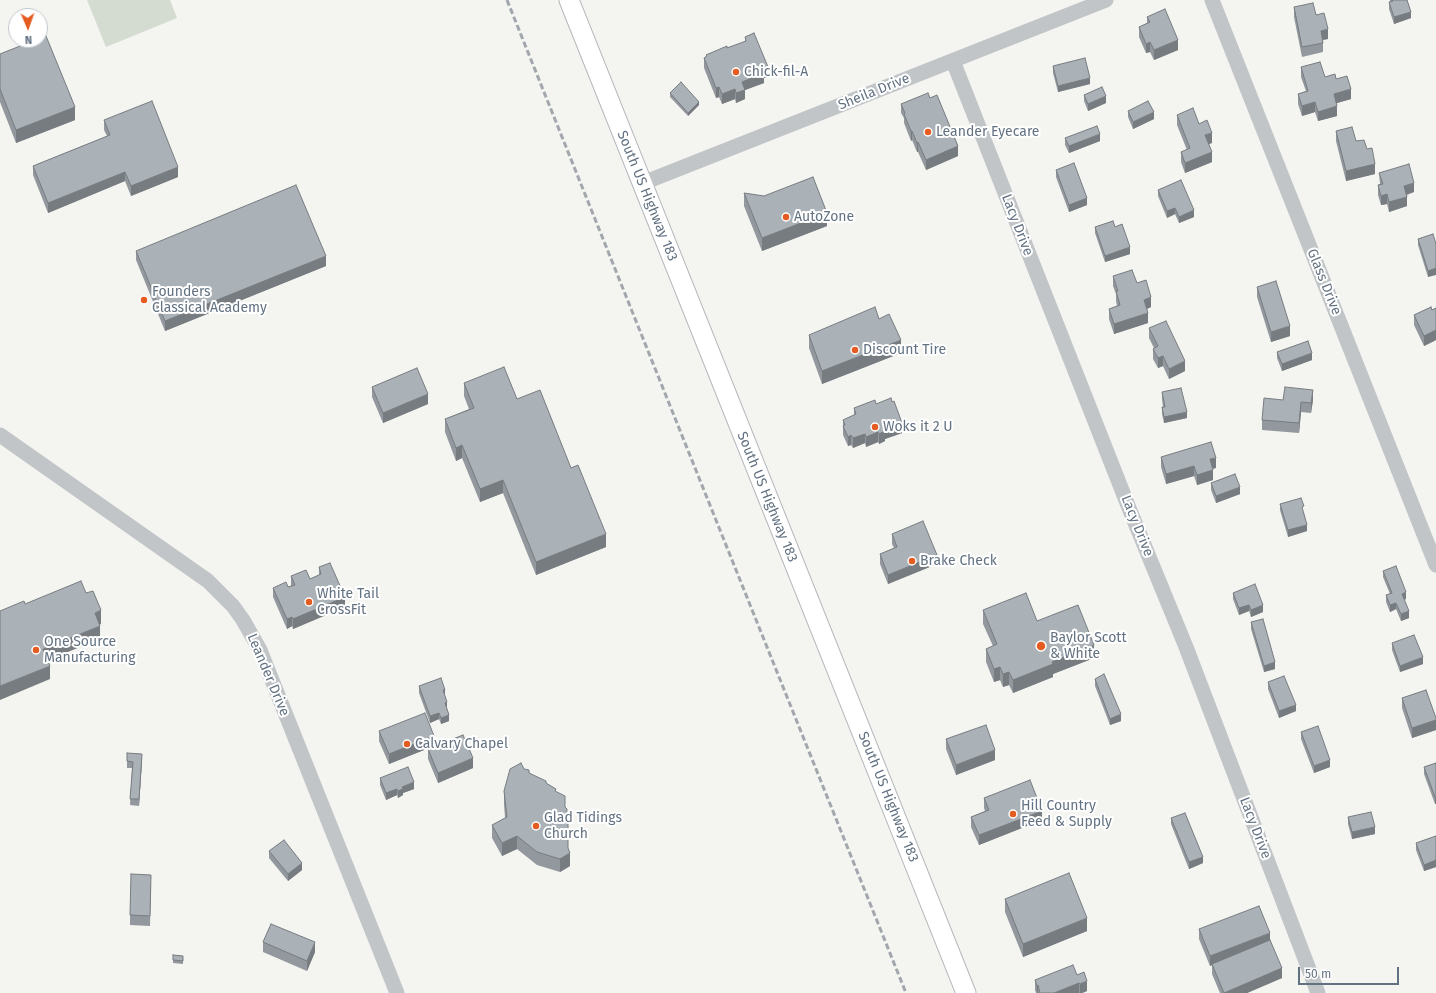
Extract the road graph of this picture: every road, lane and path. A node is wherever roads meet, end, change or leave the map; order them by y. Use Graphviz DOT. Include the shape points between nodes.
graph roads {
  1 [pos="569,0"];
  2 [pos="1106,0"];
  3 [pos="1212,0"];
  4 [pos="953,61"];
  5 [pos="643,183"];
  6 [pos="0,435"];
  7 [pos="1436,565"];
  8 [pos="397,993"];
  9 [pos="966,993"];
  10 [pos="1318,993"];
  1 -- 5 [label="main road, South US Highway 183"];
  2 -- 4 [label="street, Sheila Drive"];
  3 -- 7 [label="street, Glass Drive"];
  4 -- 5 [label="street, Sheila Drive"];
  4 -- 10 [label="street, Lacy Drive" via="1186,647"];
  5 -- 9 [label="main road, South US Highway 183"];
  6 -- 8 [label="street, Leander Drive" via="208,581 243,620 260,650"];
}
